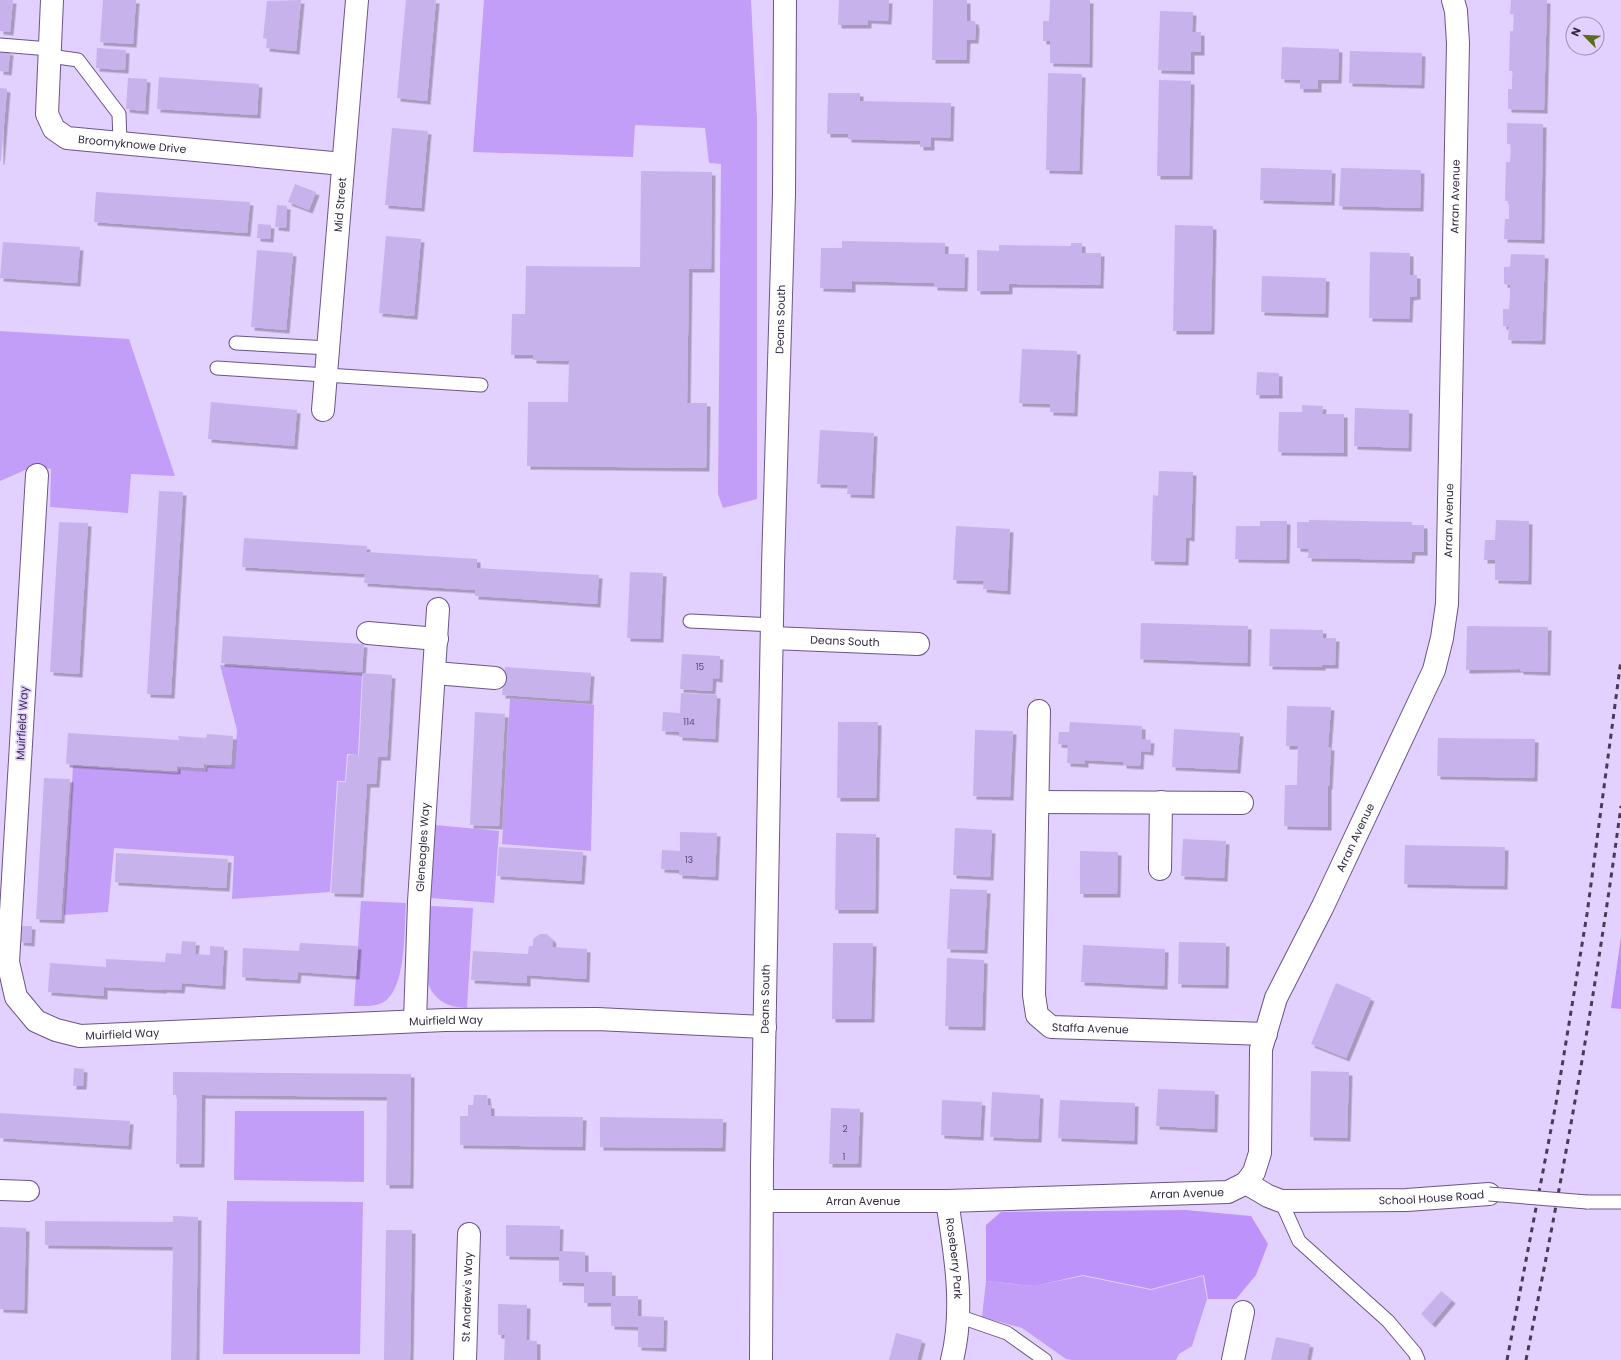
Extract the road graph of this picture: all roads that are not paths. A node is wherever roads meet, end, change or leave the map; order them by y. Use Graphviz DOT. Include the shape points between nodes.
graph roads {
  1 [pos="52,0"];
  2 [pos="357,0"];
  3 [pos="785,0"];
  4 [pos="1453,0"];
  5 [pos="0,45"];
  6 [pos="50,52"];
  7 [pos="120,141"];
  8 [pos="343,164"];
  9 [pos="236,342"];
  10 [pos="329,348"];
  11 [pos="217,368"];
  12 [pos="326,376"];
  13 [pos="481,386"];
  14 [pos="322,410"];
  15 [pos="37,475"];
  16 [pos="438,609"];
  17 [pos="690,621"];
  18 [pos="772,631"];
  19 [pos="368,633"];
  20 [pos="437,639"];
  21 [pos="918,644"];
  22 [pos="434,673"];
  23 [pos="495,678"];
  24 [pos="1039,711"];
  25 [pos="1038,802"];
  26 [pos="1161,802"];
  27 [pos="1242,803"];
  28 [pos="1160,869"];
  29 [pos="415,1021"];
  30 [pos="765,1027"];
  31 [pos="1266,1034"];
  32 [pos="1246,1183"];
  33 [pos="0,1190"];
  34 [pos="29,1191"];
  35 [pos="1489,1194"];
  36 [pos="762,1201"];
  37 [pos="946,1201"];
  38 [pos="1281,1201"];
  39 [pos="1621,1202"];
  40 [pos="469,1234"];
  41 [pos="1243,1312"];
  42 [pos="958,1316"];
  43 [pos="465,1360"];
  44 [pos="761,1360"];
  45 [pos="952,1360"];
  46 [pos="1046,1360"];
  47 [pos="1233,1360"];
  48 [pos="1418,1360"];
  1 -- 6 [label="street, Broomyknowe Drive"];
  2 -- 8 [label="street, Mid Street"];
  3 -- 18 [label="street, Deans South" via="784,194"];
  4 -- 31 [label="street, Arran Avenue" via="1458,43 1457,130 1447,604 1442,638 1434,670 1323,906 1276,998"];
  5 -- 6 [label="lane"];
  6 -- 7 [label="lane" via="78,60 119,114"];
  6 -- 7 [label="street, Broomyknowe Drive" via="47,114 54,129 67,138"];
  7 -- 8 [label="street, Broomyknowe Drive"];
  8 -- 10 [label="street, Mid Street"];
  9 -- 10 [label="lane"];
  10 -- 12 [label="street, Mid Street"];
  11 -- 12 [label="lane"];
  12 -- 13 [label="lane"];
  12 -- 14 [label="street, Mid Street"];
  15 -- 29 [label="street, Muirfield Way" via="8,962 16,997 36,1021 56,1030 80,1036"];
  16 -- 20 [label="street, Gleneagles Way"];
  17 -- 18 [label="lane"];
  18 -- 21 [label="street, Deans South"];
  18 -- 30 [label="street, Deans South"];
  19 -- 20 [label="street"];
  20 -- 22 [label="street, Gleneagles Way"];
  22 -- 23 [label="street"];
  22 -- 29 [label="street, Gleneagles Way" via="419,902"];
  24 -- 25 [label="street, Staffa Avenue"];
  25 -- 26 [label="street"];
  25 -- 31 [label="street, Staffa Avenue" via="1034,995 1037,1016 1051,1026"];
  26 -- 27 [label="street"];
  26 -- 28 [label="street"];
  29 -- 30 [label="street, Muirfield Way" via="597,1019"];
  30 -- 36 [label="street, Deans South"];
  31 -- 32 [label="street, Arran Avenue" via="1261,1049 1260,1154 1254,1172"];
  32 -- 37 [label="street, Arran Avenue" via="1228,1192"];
  32 -- 38 [label="street, School House Road"];
  33 -- 34 [label="street"];
  35 -- 38 [label="street, School House Road" via="1407,1200"];
  35 -- 39 [label="lane, School House Road, bridge" via="1587,1202"];
  36 -- 37 [label="street, Arran Avenue"];
  36 -- 44 [label="street, Deans South"];
  37 -- 42 [label="street, Roseberry Park" via="953,1240"];
  38 -- 48 [label="lane" via="1299,1240 1388,1321"];
  40 -- 43 [label="street, St Andrew's Way"];
  41 -- 47 [label="street"];
  42 -- 45 [label="street, Roseberry Park"];
  42 -- 46 [label="lane" via="1007,1333"];
}
